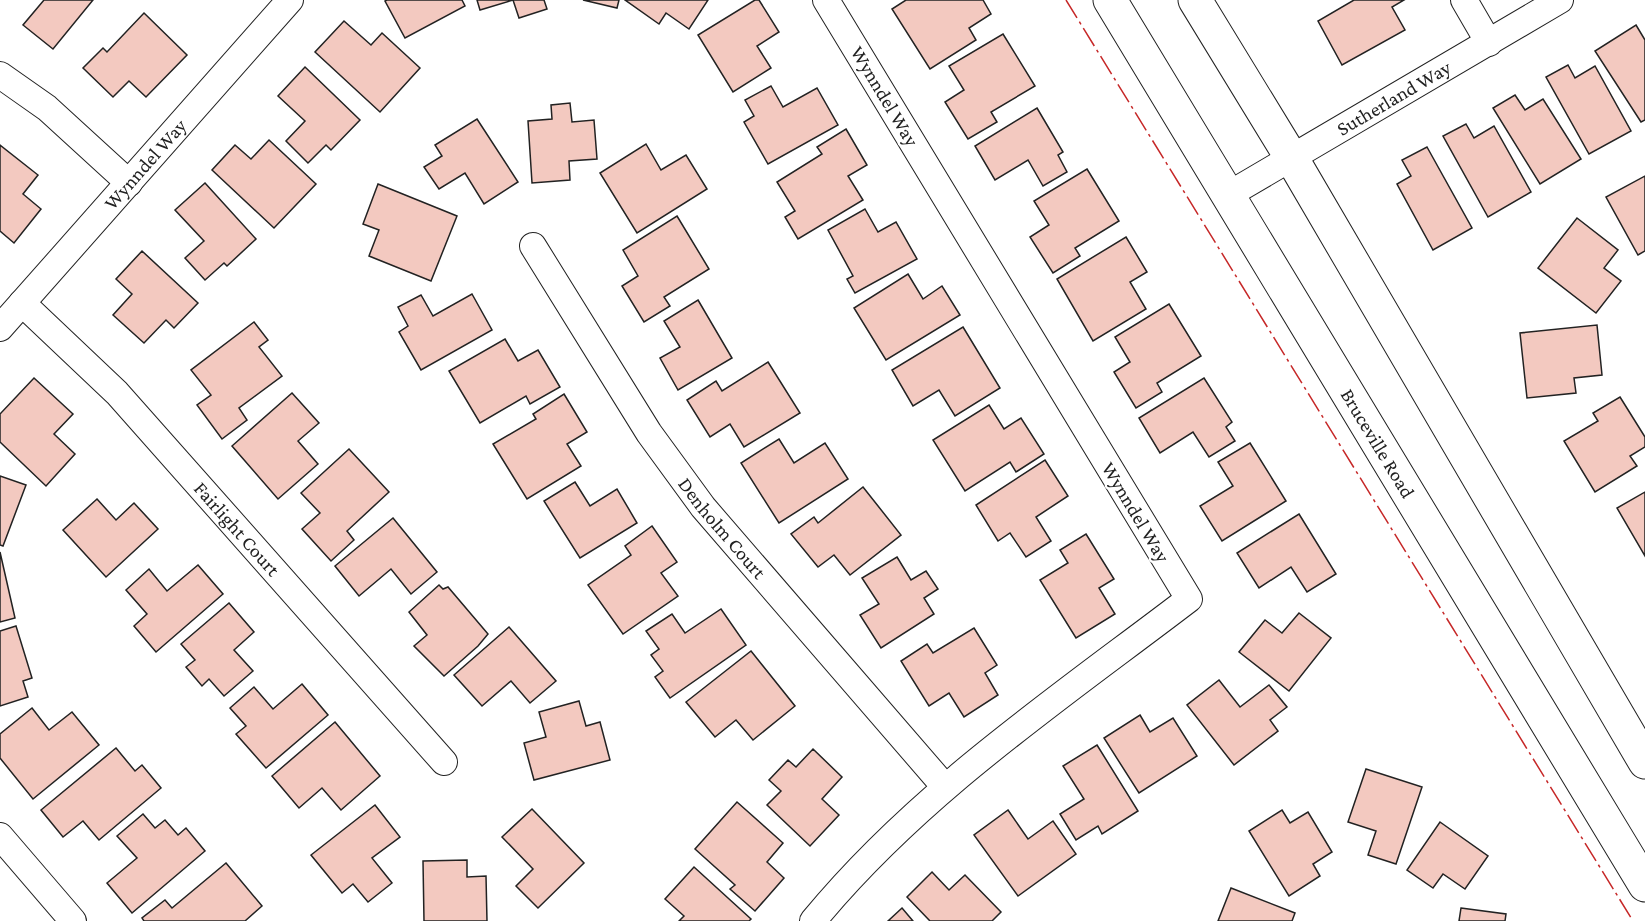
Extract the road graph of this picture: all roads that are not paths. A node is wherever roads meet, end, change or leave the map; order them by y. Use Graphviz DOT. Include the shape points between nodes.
graph roads {
  1 [pos="290,0"];
  2 [pos="826,0"];
  3 [pos="1110,0"];
  4 [pos="1195,0"];
  5 [pos="1464,0"];
  6 [pos="1560,0"];
  7 [pos="1489,43"];
  8 [pos="0,75"];
  9 [pos="1290,157"];
  10 [pos="129,183"];
  11 [pos="1228,195"];
  12 [pos="533,246"];
  13 [pos="22,303"];
  14 [pos="0,328"];
  15 [pos="444,762"];
  16 [pos="1645,762"];
  17 [pos="945,787"];
  18 [pos="0,836"];
  19 [pos="1645,885"];
  20 [pos="73,921"];
  21 [pos="813,921"];
  1 -- 10 [label="street, Wynndel Way"];
  2 -- 17 [label="street, Wynndel Way" via="1189,599"];
  3 -- 11 [label="main road, Bruceville Road"];
  4 -- 9 [label="main road"];
  5 -- 7 [label="street"];
  6 -- 7 [label="street, Sutherland Way"];
  7 -- 9 [label="street, Sutherland Way"];
  8 -- 10 [label="street" via="47,108"];
  9 -- 11 [label="street, Sutherland Way"];
  9 -- 16 [label="main road"];
  10 -- 13 [label="street, Wynndel Way"];
  11 -- 19 [label="main road, Bruceville Road"];
  12 -- 17 [label="street, Denholm Court" via="649,433 704,507"];
  13 -- 14 [label="street, Wynndel Way"];
  13 -- 15 [label="street, Fairlight Court" via="117,393"];
  17 -- 21 [label="street, Wynndel Way" via="889,838"];
  18 -- 20 [label="street"];
}
